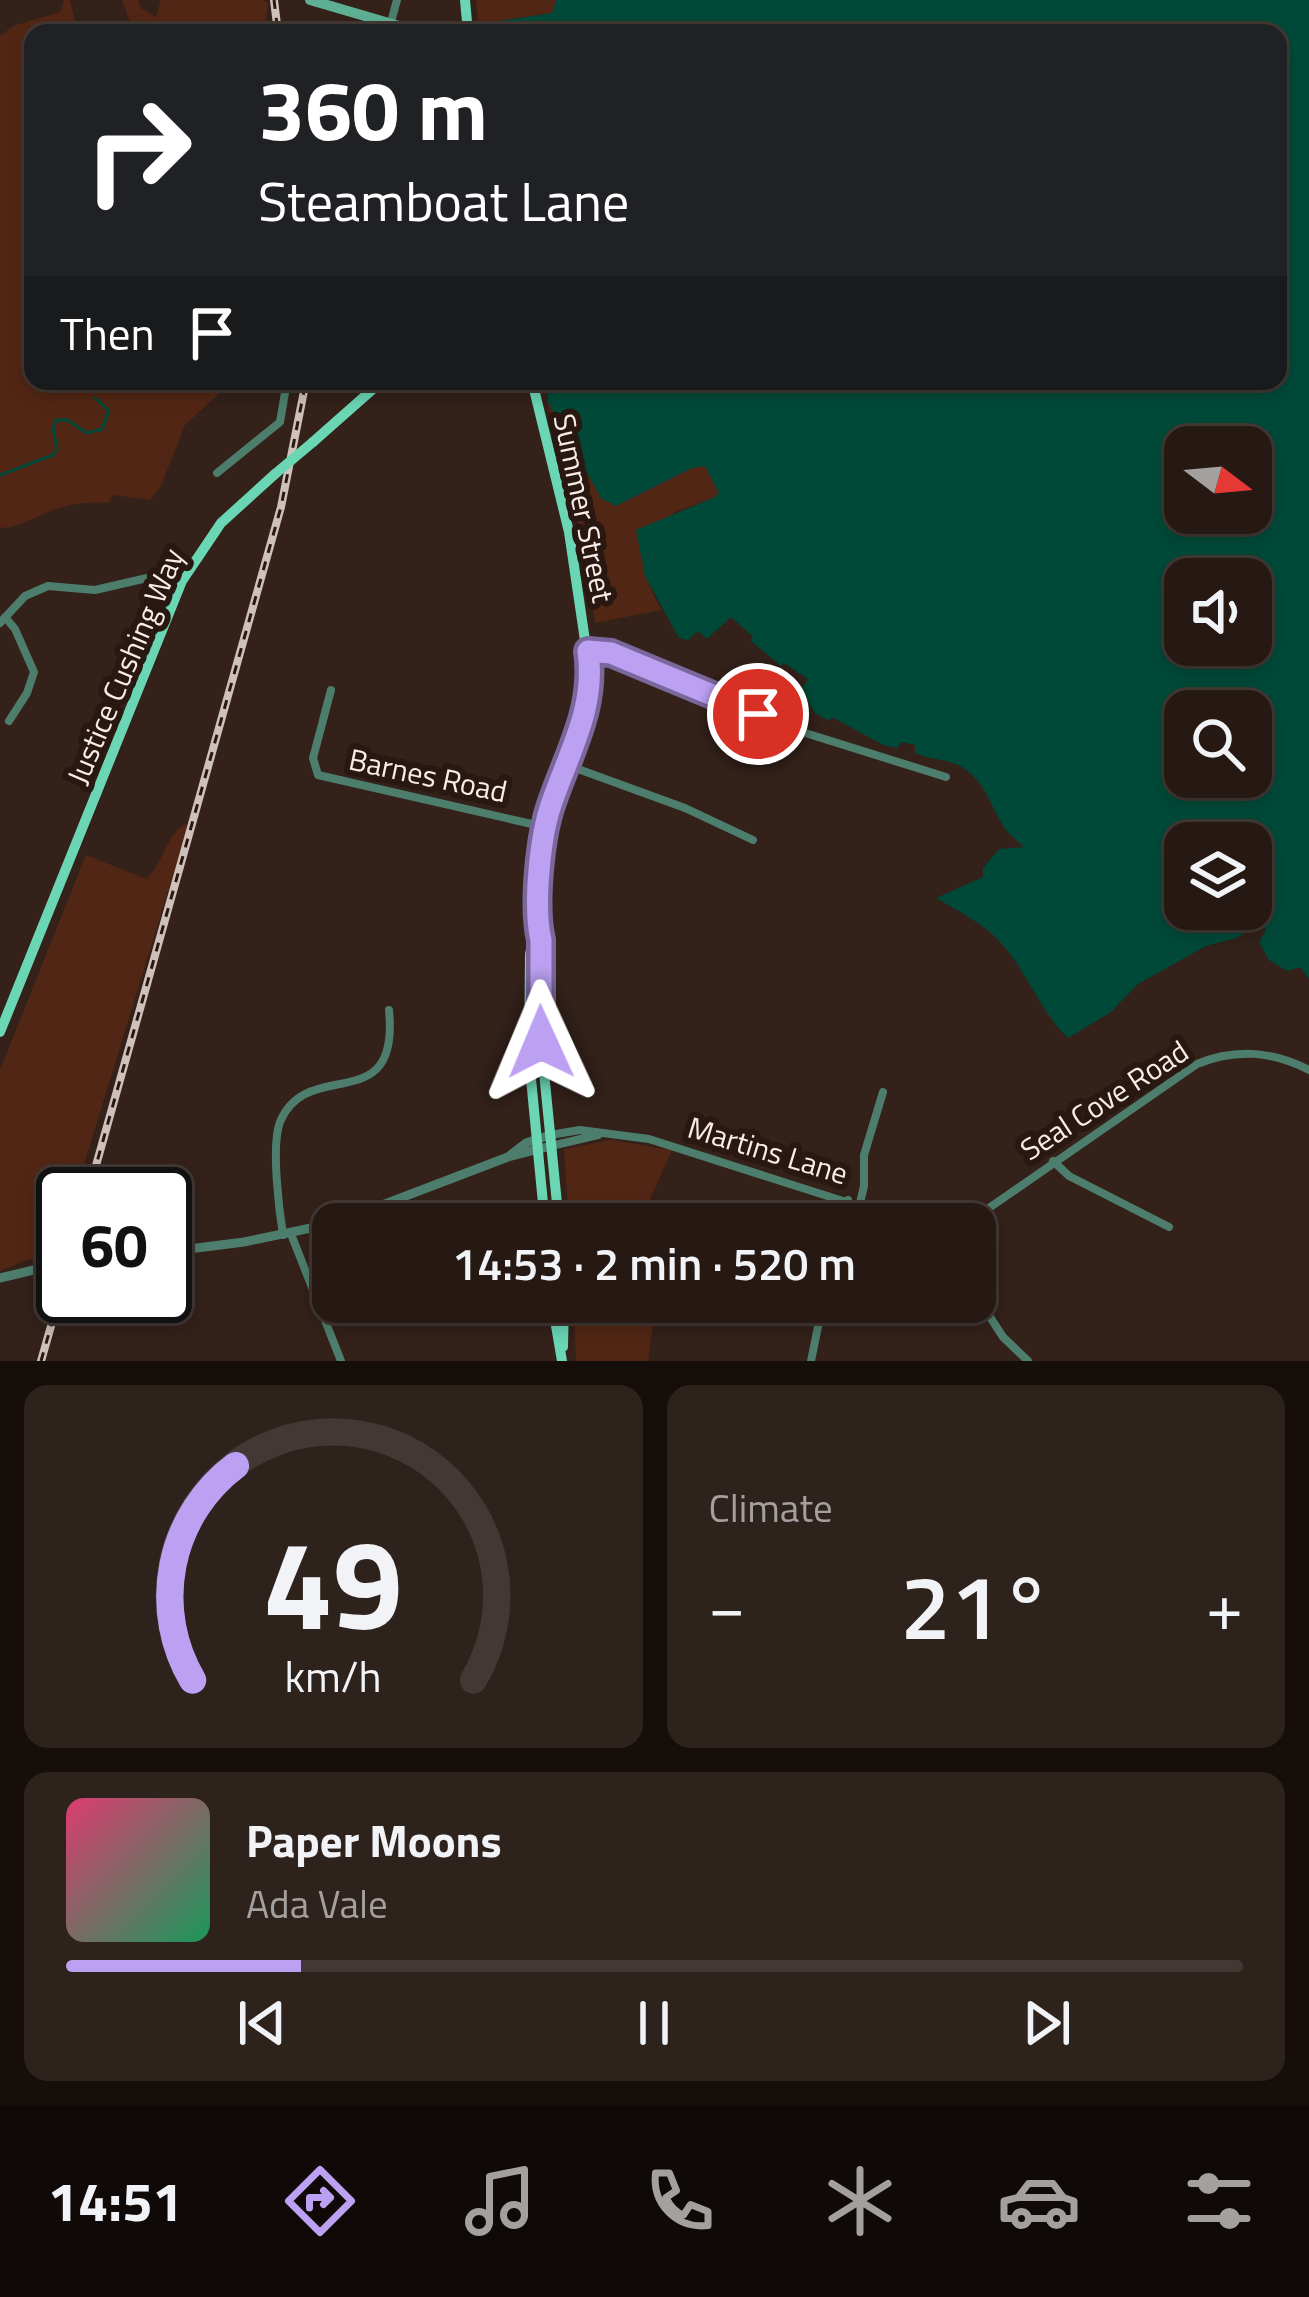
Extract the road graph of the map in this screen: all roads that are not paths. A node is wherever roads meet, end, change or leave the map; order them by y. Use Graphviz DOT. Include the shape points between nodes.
graph roads {
  1 [pos="310,0"];
  2 [pos="397,0"];
  3 [pos="333,3"];
  4 [pos="384,20"];
  5 [pos="379,24"];
  6 [pos="396,24"];
  7 [pos="285,390"];
  8 [pos="372,390"];
  9 [pos="534,390"];
  10 [pos="218,473"];
  11 [pos="182,581"];
  12 [pos="3,620"];
  13 [pos="588,651"];
  14 [pos="331,690"];
  15 [pos="9,721"];
  16 [pos="567,765"];
  17 [pos="946,778"];
  18 [pos="545,826"];
  19 [pos="753,840"];
  20 [pos="538,925"];
  21 [pos="389,1010"];
  22 [pos="0,1032"];
  23 [pos="1309,1070"];
  24 [pos="883,1092"];
  25 [pos="550,1140"];
  26 [pos="537,1145"];
  27 [pos="1054,1161"];
  28 [pos="848,1200"];
  29 [pos="543,1203"];
  30 [pos="557,1203"];
  31 [pos="847,1203"];
  32 [pos="857,1203"];
  33 [pos="860,1203"];
  34 [pos="995,1203"];
  35 [pos="1169,1227"];
  36 [pos="287,1234"];
  37 [pos="192,1248"];
  38 [pos="36,1269"];
  39 [pos="0,1278"];
  40 [pos="556,1323"];
  41 [pos="563,1323"];
  42 [pos="819,1323"];
  43 [pos="993,1323"];
  44 [pos="562,1359"];
  45 [pos="341,1361"];
  46 [pos="811,1361"];
  47 [pos="1028,1361"];
  1 -- 3 [label="main road"];
  2 -- 4 [label="street"];
  3 -- 4 [label="main road"];
  4 -- 5 [label="street"];
  4 -- 6 [label="main road"];
  7 -- 10 [label="street" via="280,422"];
  8 -- 11 [label="main road, Justice Cushing Way, bridge" via="221,523"];
  9 -- 13 [label="main road, Summer Street"];
  11 -- 12 [label="street" via="160,575 95,590 48,586"];
  11 -- 22 [label="main road, Justice Cushing Way"];
  12 -- 15 [label="street" via="34,672"];
  13 -- 16 [label="main road, Summer Street" via="589,701"];
  13 -- 17 [label="street"];
  14 -- 18 [label="street, Barnes Road" via="313,758 318,775"];
  16 -- 18 [label="main road, Summer Street"];
  16 -- 19 [label="street"];
  18 -- 20 [label="main road, Summer Street"];
  20 -- 25 [label="main road, Summer Street"];
  20 -- 26 [label="main road, Summer Street" via="529,1007"];
  21 -- 36 [label="street" via="389,1049 373,1074 309,1091 283,1116 275,1154"];
  23 -- 27 [label="street, Seal Cove Road" via="1234,1054 1191,1066"];
  24 -- 33 [label="street"];
  25 -- 26 [label="street"];
  25 -- 28 [label="street, Martins Lane" via="605,1132 649,1138"];
  25 -- 30 [label="main road, Summer Street"];
  26 -- 29 [label="main road, Summer Street"];
  26 -- 36 [label="street" via="378,1210"];
  27 -- 34 [label="street, Seal Cove Road"];
  27 -- 35 [label="street"];
  28 -- 31 [label="street"];
  28 -- 32 [label="street, Martins Lane"];
  36 -- 37 [label="street"];
  36 -- 45 [label="street"];
  38 -- 39 [label="street"];
  40 -- 44 [label="main road"];
  41 -- 44 [label="main road"];
  42 -- 46 [label="street"];
  43 -- 47 [label="street"];
}
